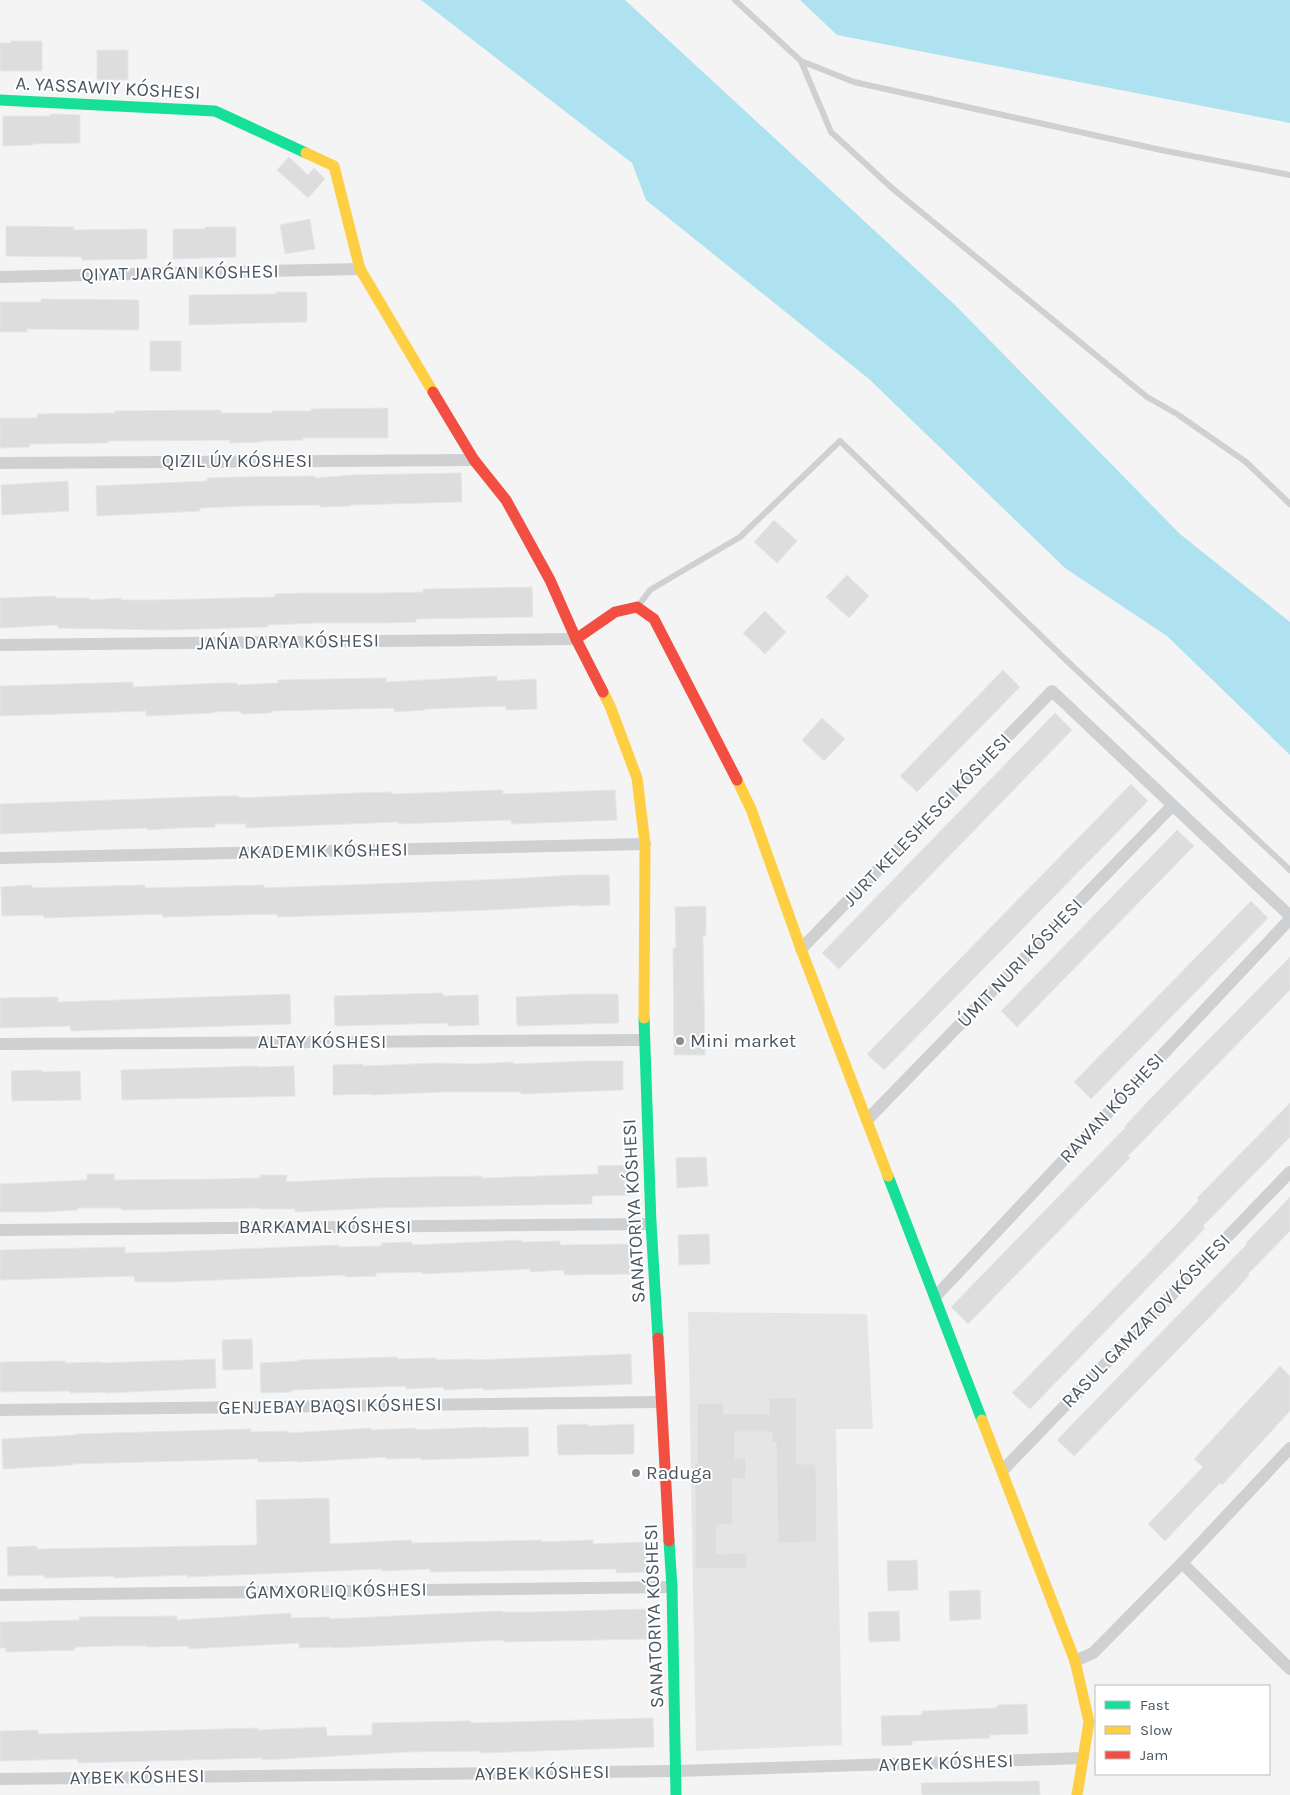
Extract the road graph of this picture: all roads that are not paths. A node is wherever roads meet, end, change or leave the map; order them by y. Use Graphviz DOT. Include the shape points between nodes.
graph roads {
  1 [pos="735,0"];
  2 [pos="801,61"];
  3 [pos="0,100"];
  4 [pos="215,111"];
  5 [pos="1290,175"];
  6 [pos="360,269"];
  7 [pos="0,278"];
  8 [pos="474,460"];
  9 [pos="0,463"];
  10 [pos="1290,504"];
  11 [pos="637,607"];
  12 [pos="576,639"];
  13 [pos="0,645"];
  14 [pos="1172,806"];
  15 [pos="645,844"];
  16 [pos="0,858"];
  17 [pos="1290,870"];
  18 [pos="1290,918"];
  19 [pos="801,949"];
  20 [pos="644,1040"];
  21 [pos="0,1044"];
  22 [pos="867,1120"];
  23 [pos="1290,1172"];
  24 [pos="651,1224"];
  25 [pos="0,1230"];
  26 [pos="934,1297"];
  27 [pos="661,1402"];
  28 [pos="0,1410"];
  29 [pos="1290,1448"];
  30 [pos="1002,1470"];
  31 [pos="1182,1563"];
  32 [pos="672,1587"];
  33 [pos="0,1595"];
  34 [pos="1075,1661"];
  35 [pos="1290,1669"];
  36 [pos="1083,1758"];
  37 [pos="676,1771"];
  38 [pos="0,1779"];
  39 [pos="676,1795"];
  40 [pos="1077,1795"];
  1 -- 2 [label="lane"];
  2 -- 5 [label="lane" via="854,82"];
  2 -- 10 [label="lane" via="831,132 893,189 1147,397 1246,462"];
  3 -- 4 [label="street, A. YASSAWIY KÓSHESI"];
  4 -- 6 [label="street, SANATORIYA KÓSHESI" via="334,166"];
  6 -- 7 [label="street"];
  6 -- 8 [label="street, SANATORIYA KÓSHESI"];
  8 -- 9 [label="street"];
  8 -- 12 [label="street, SANATORIYA KÓSHESI" via="506,500 550,580"];
  11 -- 12 [label="street" via="616,612"];
  11 -- 17 [label="lane" via="650,590 740,537 840,441 1067,661"];
  11 -- 19 [label="street" via="654,619 751,809"];
  12 -- 13 [label="street, JAŃA DARYA KÓSHESI"];
  12 -- 15 [label="street, SANATORIYA KÓSHESI" via="610,706 637,778"];
  14 -- 18 [label="street"];
  14 -- 19 [label="street, JURT KELESHESGI KÓSHESI" via="1052,691"];
  14 -- 22 [label="street"];
  15 -- 16 [label="street, AKADEMIK KÓSHESI"];
  15 -- 20 [label="street, SANATORIYA KÓSHESI"];
  18 -- 26 [label="street, RAWAN KÓSHESI"];
  19 -- 22 [label="street"];
  20 -- 21 [label="street, ALTAY KÓSHESI"];
  20 -- 24 [label="street, SANATORIYA KÓSHESI"];
  22 -- 26 [label="street"];
  23 -- 30 [label="street, RASUL GAMZATOV KÓSHESI"];
  24 -- 25 [label="street, BARKAMAL KÓSHESI"];
  24 -- 27 [label="street, SANATORIYA KÓSHESI"];
  26 -- 30 [label="street"];
  27 -- 28 [label="street"];
  27 -- 32 [label="street, SANATORIYA KÓSHESI"];
  29 -- 31 [label="street"];
  30 -- 34 [label="street"];
  31 -- 34 [label="street" via="1092,1653"];
  31 -- 35 [label="street"];
  32 -- 33 [label="street"];
  32 -- 37 [label="street, SANATORIYA KÓSHESI"];
  34 -- 36 [label="street" via="1089,1722"];
  36 -- 37 [label="street, AYBEK KÓSHESI"];
  36 -- 40 [label="street"];
  37 -- 38 [label="street, AYBEK KÓSHESI"];
  37 -- 39 [label="street, SANATORIYA KÓSHESI"];
}
